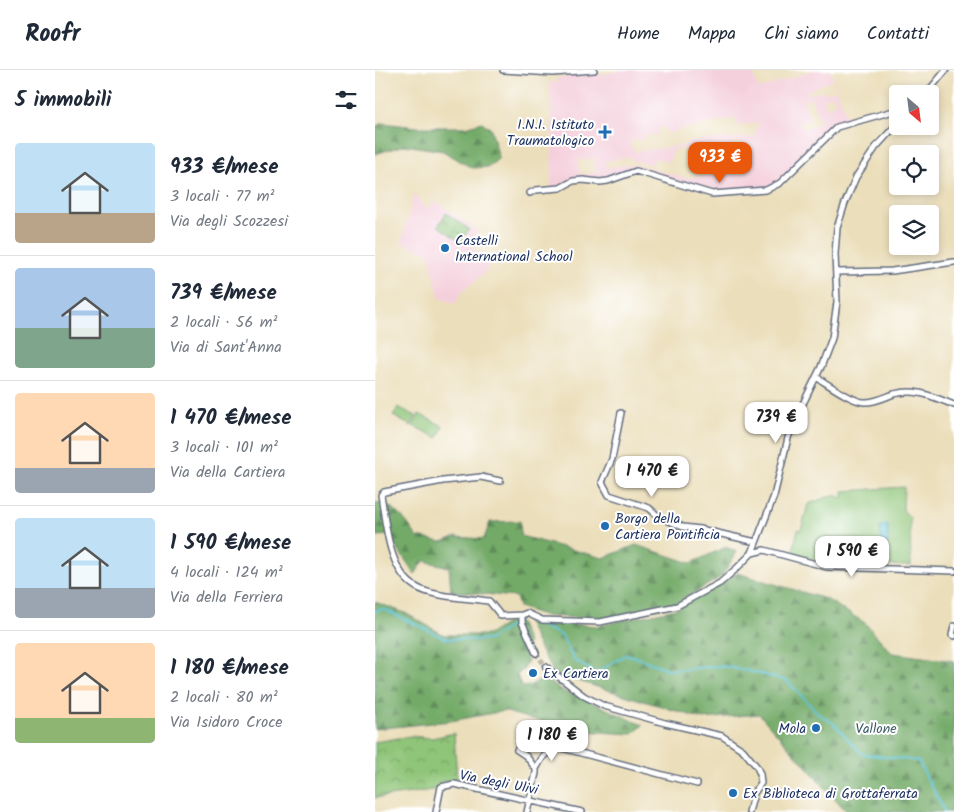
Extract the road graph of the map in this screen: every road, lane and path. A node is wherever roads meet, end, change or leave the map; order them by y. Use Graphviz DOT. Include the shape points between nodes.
graph roads {
  1 [pos="503,70"];
  2 [pos="594,70"];
  3 [pos="946,70"];
  4 [pos="934,85"];
  5 [pos="889,112"];
  6 [pos="889,133"];
  7 [pos="530,193"];
  8 [pos="954,262"];
  9 [pos="837,272"];
  10 [pos="816,377"];
  11 [pos="954,405"];
  12 [pos="621,413"];
  13 [pos="500,481"];
  14 [pos="756,542"];
  15 [pos="752,553"];
  16 [pos="954,571"];
  17 [pos="523,615"];
  18 [pos="954,626"];
  19 [pos="954,636"];
  20 [pos="536,653"];
  21 [pos="546,667"];
  22 [pos="517,750"];
  23 [pos="536,767"];
  24 [pos="697,784"];
  25 [pos="531,800"];
  26 [pos="436,812"];
  27 [pos="527,812"];
  28 [pos="582,812"];
  29 [pos="749,812"];
  1 -- 2 [label="street" via="553,73"];
  3 -- 4 [label="street"];
  5 -- 7 [label="street" via="837,127 780,183 767,190 713,194 635,171 608,181 573,181 554,189"];
  6 -- 9 [label="street" via="856,177 849,194 837,228"];
  8 -- 9 [label="street" via="892,271"];
  9 -- 10 [label="street" via="834,326"];
  10 -- 11 [label="street" via="862,402 914,391"];
  10 -- 14 [label="street" via="791,430 774,496"];
  12 -- 14 [label="street" via="612,459 602,482 609,495 649,508 658,516 683,527"];
  13 -- 17 [label="street" via="481,477 443,481 381,495 390,547 408,581 431,592 489,601 501,616"];
  14 -- 15 [label="street"];
  15 -- 16 [label="street" via="764,550 827,567"];
  15 -- 17 [label="street" via="720,583 677,606 600,622 542,620 527,613"];
  17 -- 20 [label="street" via="522,622"];
  18 -- 19 [label="street"];
  21 -- 29 [label="street" via="584,696 604,706 722,736 743,750 757,767 761,783 754,793"];
  22 -- 23 [label="street"];
  23 -- 24 [label="street" via="542,756 562,748"];
  23 -- 25 [label="street"];
  25 -- 26 [label="street, Via degli Ulivi" via="454,784 441,787"];
  25 -- 27 [label="street"];
  25 -- 28 [label="street, Via degli Ulivi"];
}
